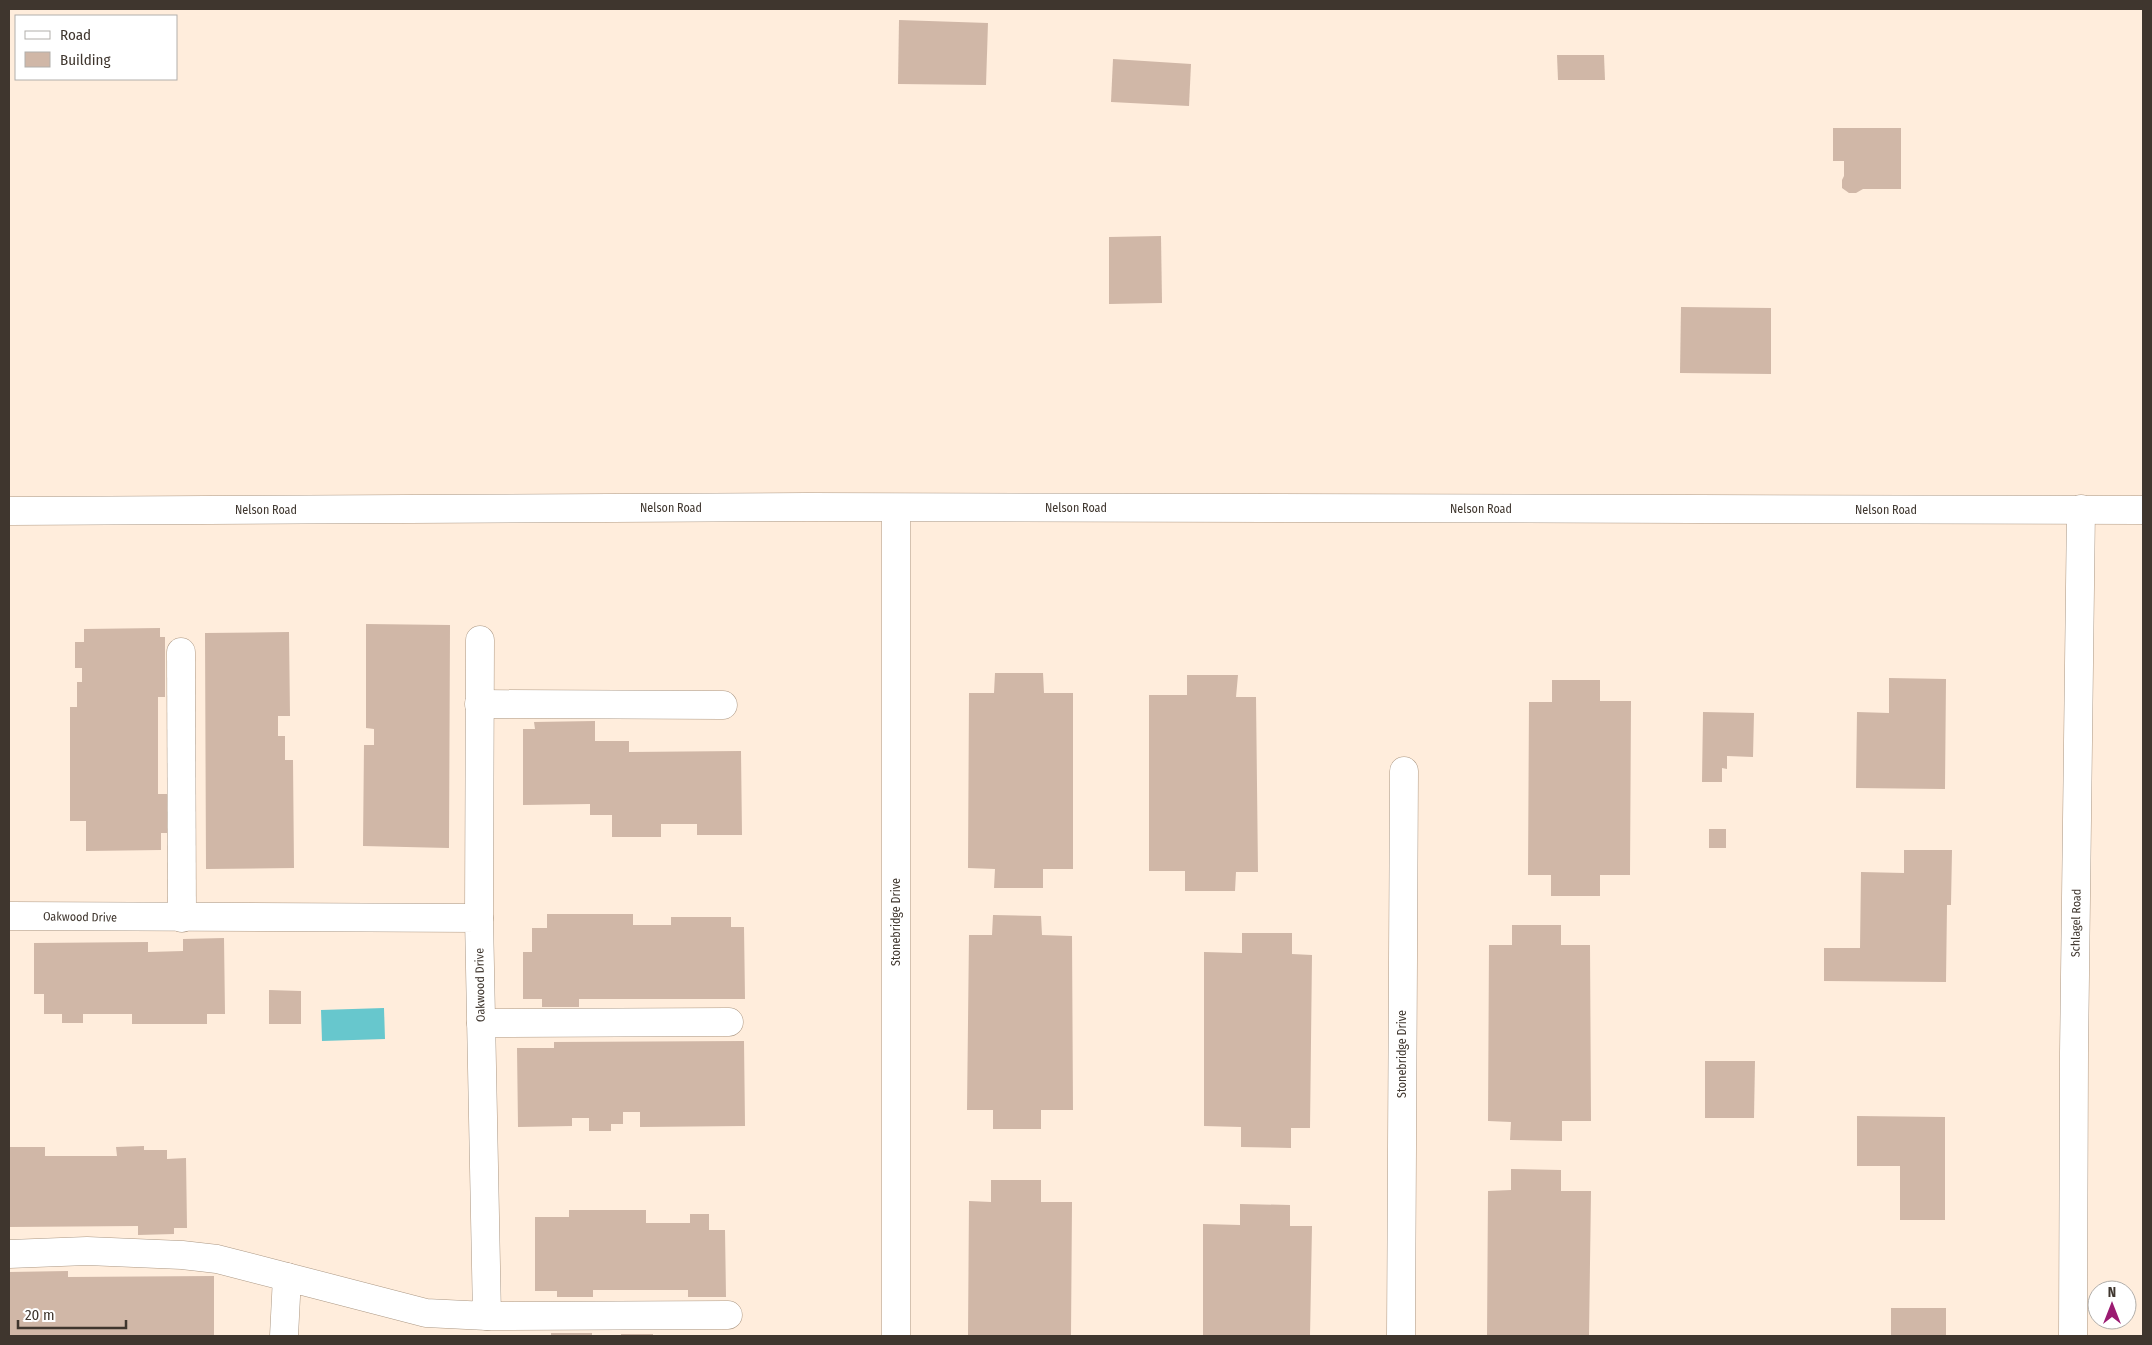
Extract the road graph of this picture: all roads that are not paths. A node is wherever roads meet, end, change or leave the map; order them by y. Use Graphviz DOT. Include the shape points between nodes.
graph roads {
  1 [pos="896,508"];
  2 [pos="2081,509"];
  3 [pos="2143,510"];
  4 [pos="9,512"];
  5 [pos="480,640"];
  6 [pos="181,652"];
  7 [pos="479,704"];
  8 [pos="723,705"];
  9 [pos="1404,771"];
  10 [pos="9,916"];
  11 [pos="182,918"];
  12 [pos="478,918"];
  13 [pos="729,1022"];
  14 [pos="481,1023"];
  15 [pos="9,1254"];
  16 [pos="287,1277"];
  17 [pos="728,1315"];
  18 [pos="487,1316"];
  19 [pos="284,1336"];
  20 [pos="896,1336"];
  21 [pos="1401,1336"];
  22 [pos="2073,1336"];
  1 -- 2 [label="street, Nelson Road"];
  1 -- 4 [label="street, Nelson Road"];
  1 -- 20 [label="street, Stonebridge Drive"];
  2 -- 3 [label="street, Nelson Road"];
  2 -- 22 [label="street, Schlagel Road"];
  5 -- 7 [label="street"];
  6 -- 11 [label="street"];
  7 -- 8 [label="street"];
  7 -- 12 [label="street"];
  9 -- 21 [label="street, Stonebridge Drive"];
  10 -- 11 [label="street, Oakwood Drive"];
  11 -- 12 [label="street, Oakwood Drive"];
  12 -- 14 [label="street, Oakwood Drive"];
  13 -- 14 [label="street"];
  14 -- 18 [label="street, Oakwood Drive"];
  15 -- 16 [label="street" via="87,1251 182,1255 217,1259"];
  16 -- 18 [label="street" via="426,1313"];
  16 -- 19 [label="street"];
  17 -- 18 [label="street"];
}
